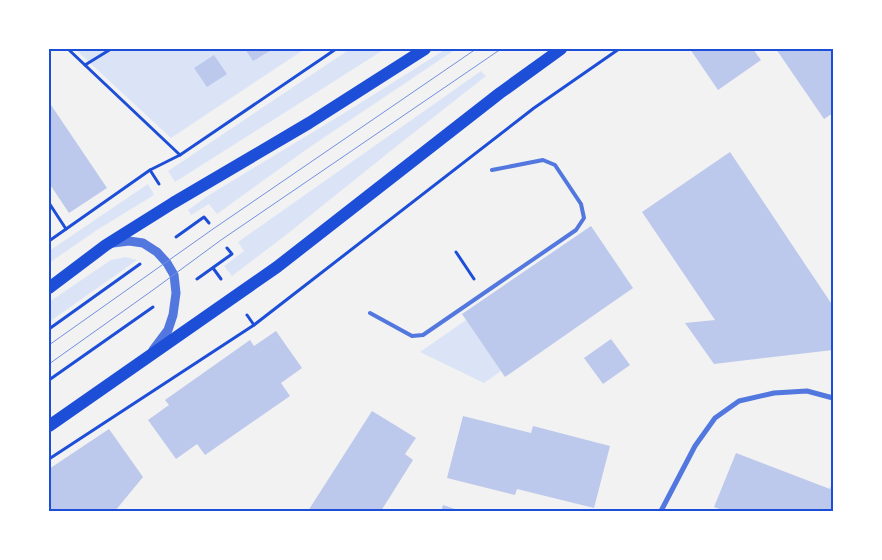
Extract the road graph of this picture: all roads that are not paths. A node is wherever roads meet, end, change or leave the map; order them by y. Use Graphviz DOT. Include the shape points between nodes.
graph roads {
  1 [pos="425,49"];
  2 [pos="561,49"];
  3 [pos="492,170"];
  4 [pos="106,245"];
  5 [pos="49,288"];
  6 [pos="370,313"];
  7 [pos="148,356"];
  8 [pos="833,398"];
  9 [pos="49,426"];
  10 [pos="661,511"];
  1 -- 4 [label="main road"];
  2 -- 7 [label="main road" via="277,267"];
  3 -- 6 [label="lane" via="542,160 555,165 581,204 584,218 576,230 423,335 412,336"];
  4 -- 5 [label="main road"];
  4 -- 7 [label="street" via="129,240 143,243 157,252 174,275 173,315 168,330"];
  7 -- 9 [label="main road"];
  8 -- 10 [label="street" via="807,391 739,400 715,418 695,446"];
}
